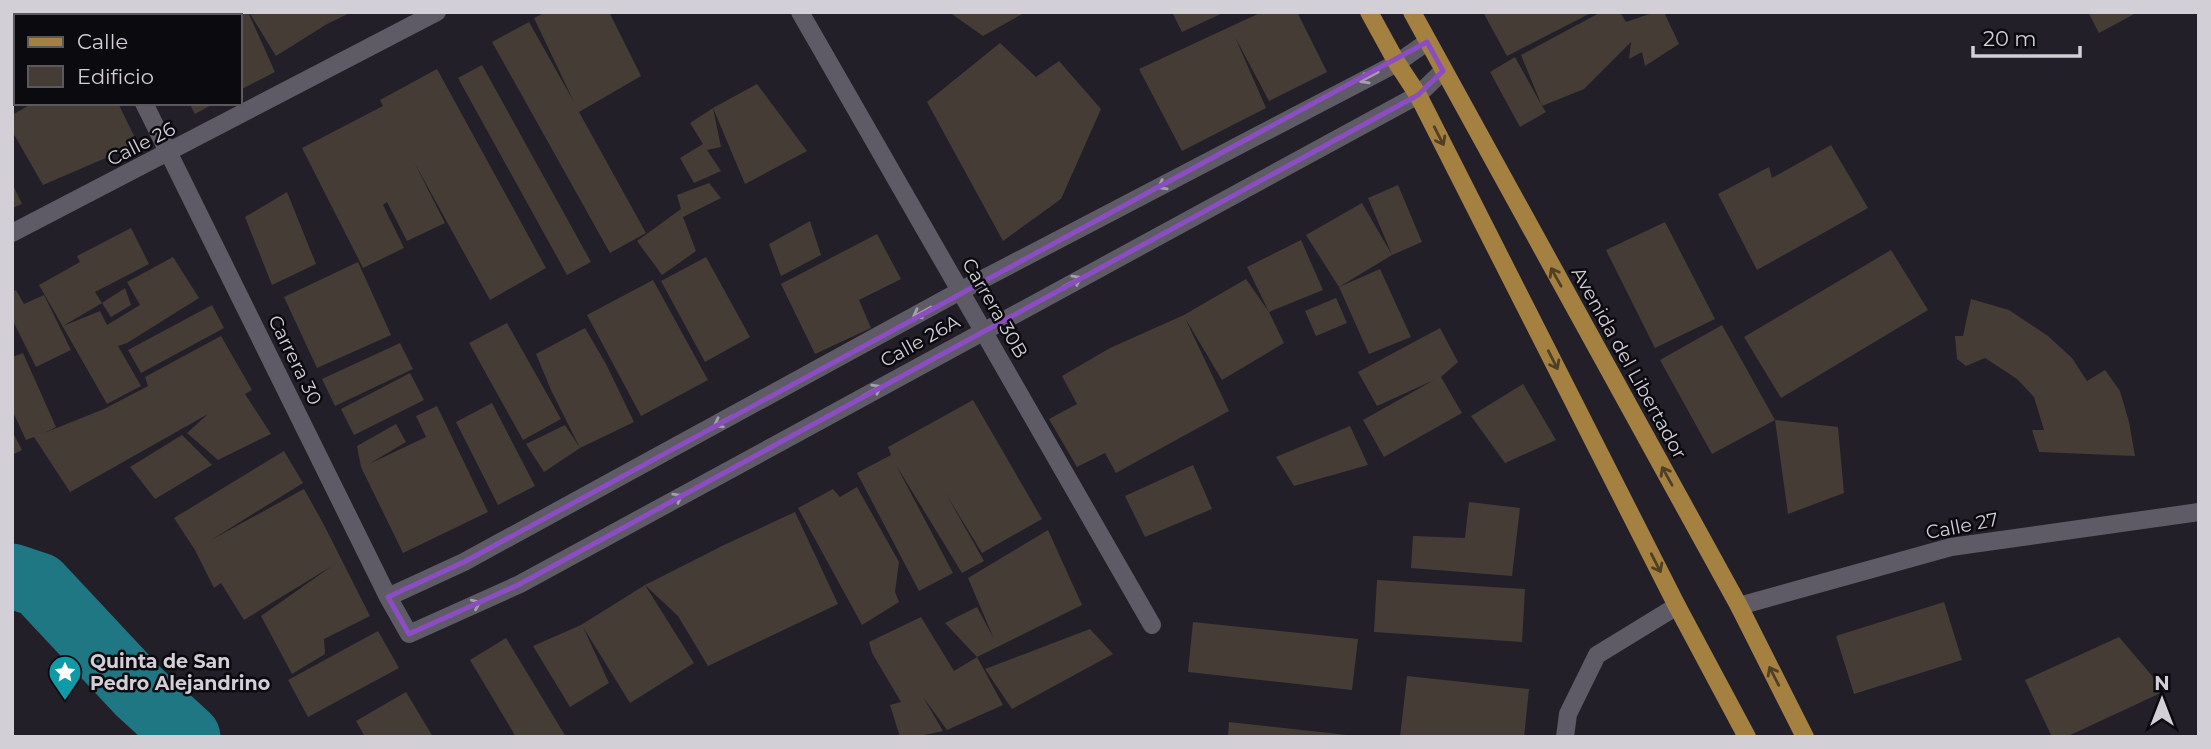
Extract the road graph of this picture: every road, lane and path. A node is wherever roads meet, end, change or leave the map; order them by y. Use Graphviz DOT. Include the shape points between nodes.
graph roads {
  1 [pos="437,12"];
  2 [pos="800,12"];
  3 [pos="1369,12"];
  4 [pos="1412,12"];
  5 [pos="1427,42"];
  6 [pos="1397,63"];
  7 [pos="1443,71"];
  8 [pos="1418,95"];
  9 [pos="145,105"];
  10 [pos="169,153"];
  11 [pos="12,233"];
  12 [pos="961,291"];
  13 [pos="983,330"];
  14 [pos="2199,512"];
  15 [pos="388,597"];
  16 [pos="1678,607"];
  17 [pos="1739,607"];
  18 [pos="1152,625"];
  19 [pos="409,634"];
  20 [pos="1565,737"];
  21 [pos="1747,737"];
  22 [pos="1805,737"];
  1 -- 10 [label="street, Calle 26"];
  2 -- 12 [label="street, Carrera 30B"];
  3 -- 6 [label="main road"];
  4 -- 5 [label="main road, Avenida del Libertador"];
  5 -- 6 [label="street, Calle 26A"];
  5 -- 7 [label="main road, Avenida del Libertador"];
  6 -- 8 [label="main road"];
  6 -- 12 [label="street, Calle 26A, one-way"];
  7 -- 8 [label="street, Calle 26A"];
  17 -- 7 [label="main road, Avenida del Libertador, one-way"];
  13 -- 8 [label="street, Calle 26A, one-way"];
  8 -- 16 [label="main road, one-way"];
  9 -- 10 [label="street, Carrera 30"];
  10 -- 11 [label="street, Calle 26"];
  10 -- 15 [label="street, Carrera 30"];
  12 -- 13 [label="street, Carrera 30B"];
  12 -- 15 [label="street, Calle 26A, one-way" via="464,562"];
  13 -- 18 [label="street, Carrera 30B"];
  19 -- 13 [label="street, Calle 26A, one-way" via="520,584"];
  14 -- 17 [label="street, Calle 27" via="1951,547"];
  15 -- 19 [label="street, Carrera 30"];
  16 -- 20 [label="street" via="1597,655 1568,714"];
  16 -- 21 [label="main road"];
  22 -- 17 [label="main road, Avenida del Libertador, one-way"];
}
